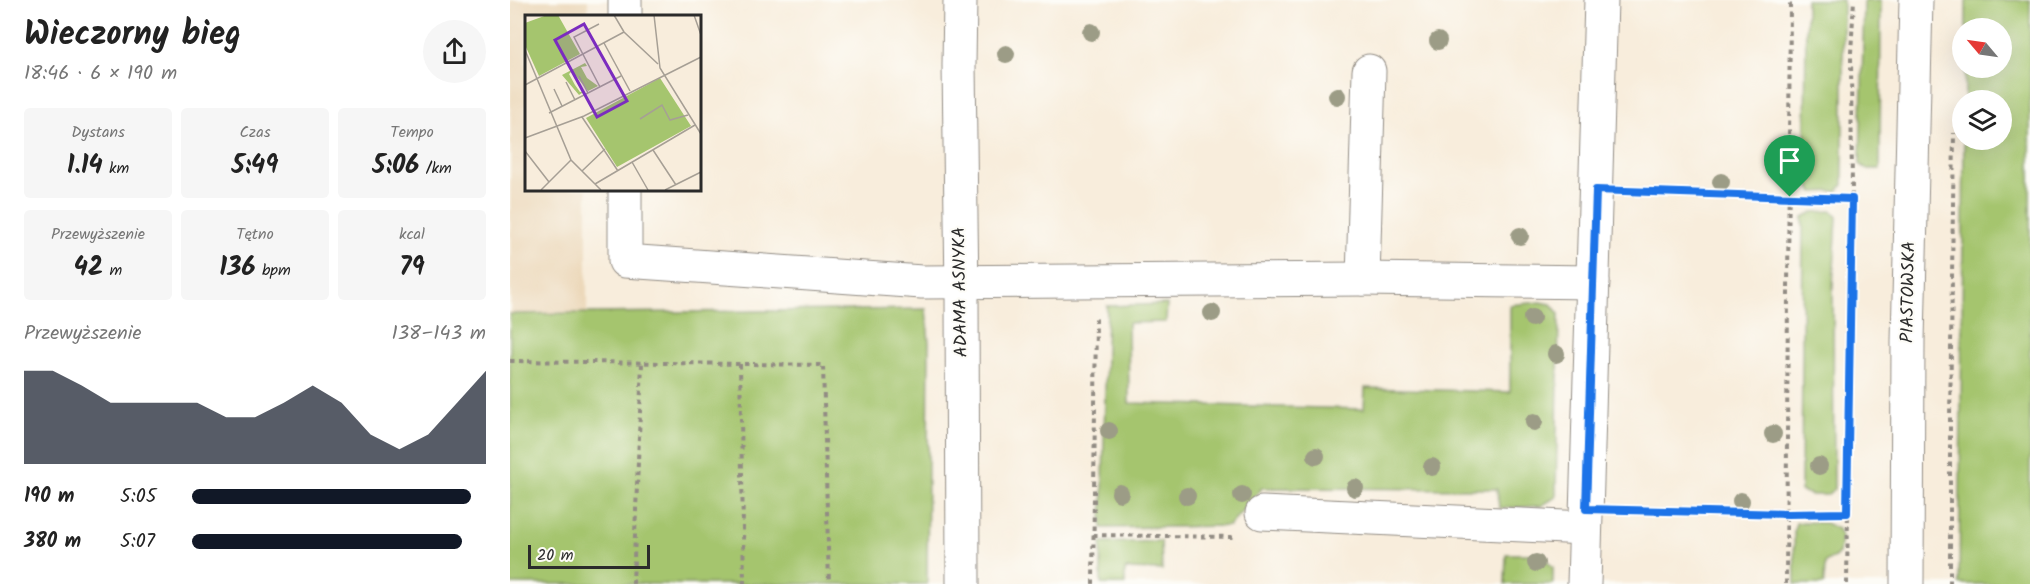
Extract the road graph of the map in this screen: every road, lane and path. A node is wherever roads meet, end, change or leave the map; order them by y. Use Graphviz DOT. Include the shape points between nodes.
graph roads {
  1 [pos="960,0"];
  2 [pos="1601,0"];
  3 [pos="1790,0"];
  4 [pos="1854,0"];
  5 [pos="1916,0"];
  6 [pos="1369,71"];
  7 [pos="1954,150"];
  8 [pos="625,190"];
  9 [pos="1596,190"];
  10 [pos="1790,197"];
  11 [pos="1852,199"];
  12 [pos="1363,279"];
  13 [pos="1097,281"];
  14 [pos="961,282"];
  15 [pos="1593,282"];
  16 [pos="510,361"];
  17 [pos="642,363"];
  18 [pos="740,364"];
  19 [pos="1262,513"];
  20 [pos="1847,513"];
  21 [pos="1788,514"];
  22 [pos="1586,519"];
  23 [pos="1093,535"];
  24 [pos="633,584"];
  25 [pos="744,584"];
  26 [pos="829,584"];
  27 [pos="963,584"];
  28 [pos="1093,584"];
  29 [pos="1584,584"];
  30 [pos="1786,584"];
  31 [pos="1847,584"];
  32 [pos="1906,584"];
  33 [pos="1950,584"];
  1 -- 14 [label="street, ADAMA ASNYKA"];
  2 -- 9 [label="street"];
  3 -- 10 [label="path"];
  4 -- 11 [label="path"];
  5 -- 32 [label="street, PIASTOWSKA"];
  6 -- 12 [label="street"];
  7 -- 33 [label="path"];
  8 -- 14 [label="street" via="625,261 898,282"];
  9 -- 10 [label="path"];
  9 -- 15 [label="street"];
  10 -- 11 [label="path"];
  10 -- 21 [label="path"];
  11 -- 20 [label="path"];
  12 -- 13 [label="street"];
  12 -- 15 [label="street"];
  13 -- 14 [label="street"];
  13 -- 23 [label="path"];
  14 -- 27 [label="street, ADAMA ASNYKA"];
  15 -- 22 [label="street"];
  16 -- 17 [label="path"];
  17 -- 18 [label="path"];
  17 -- 24 [label="path"];
  18 -- 25 [label="path"];
  18 -- 26 [label="path" via="823,365"];
  19 -- 22 [label="street"];
  19 -- 23 [label="path" via="1247,537"];
  20 -- 21 [label="path"];
  20 -- 31 [label="path"];
  21 -- 22 [label="path"];
  21 -- 30 [label="path"];
  22 -- 29 [label="street"];
  23 -- 28 [label="path"];
}
